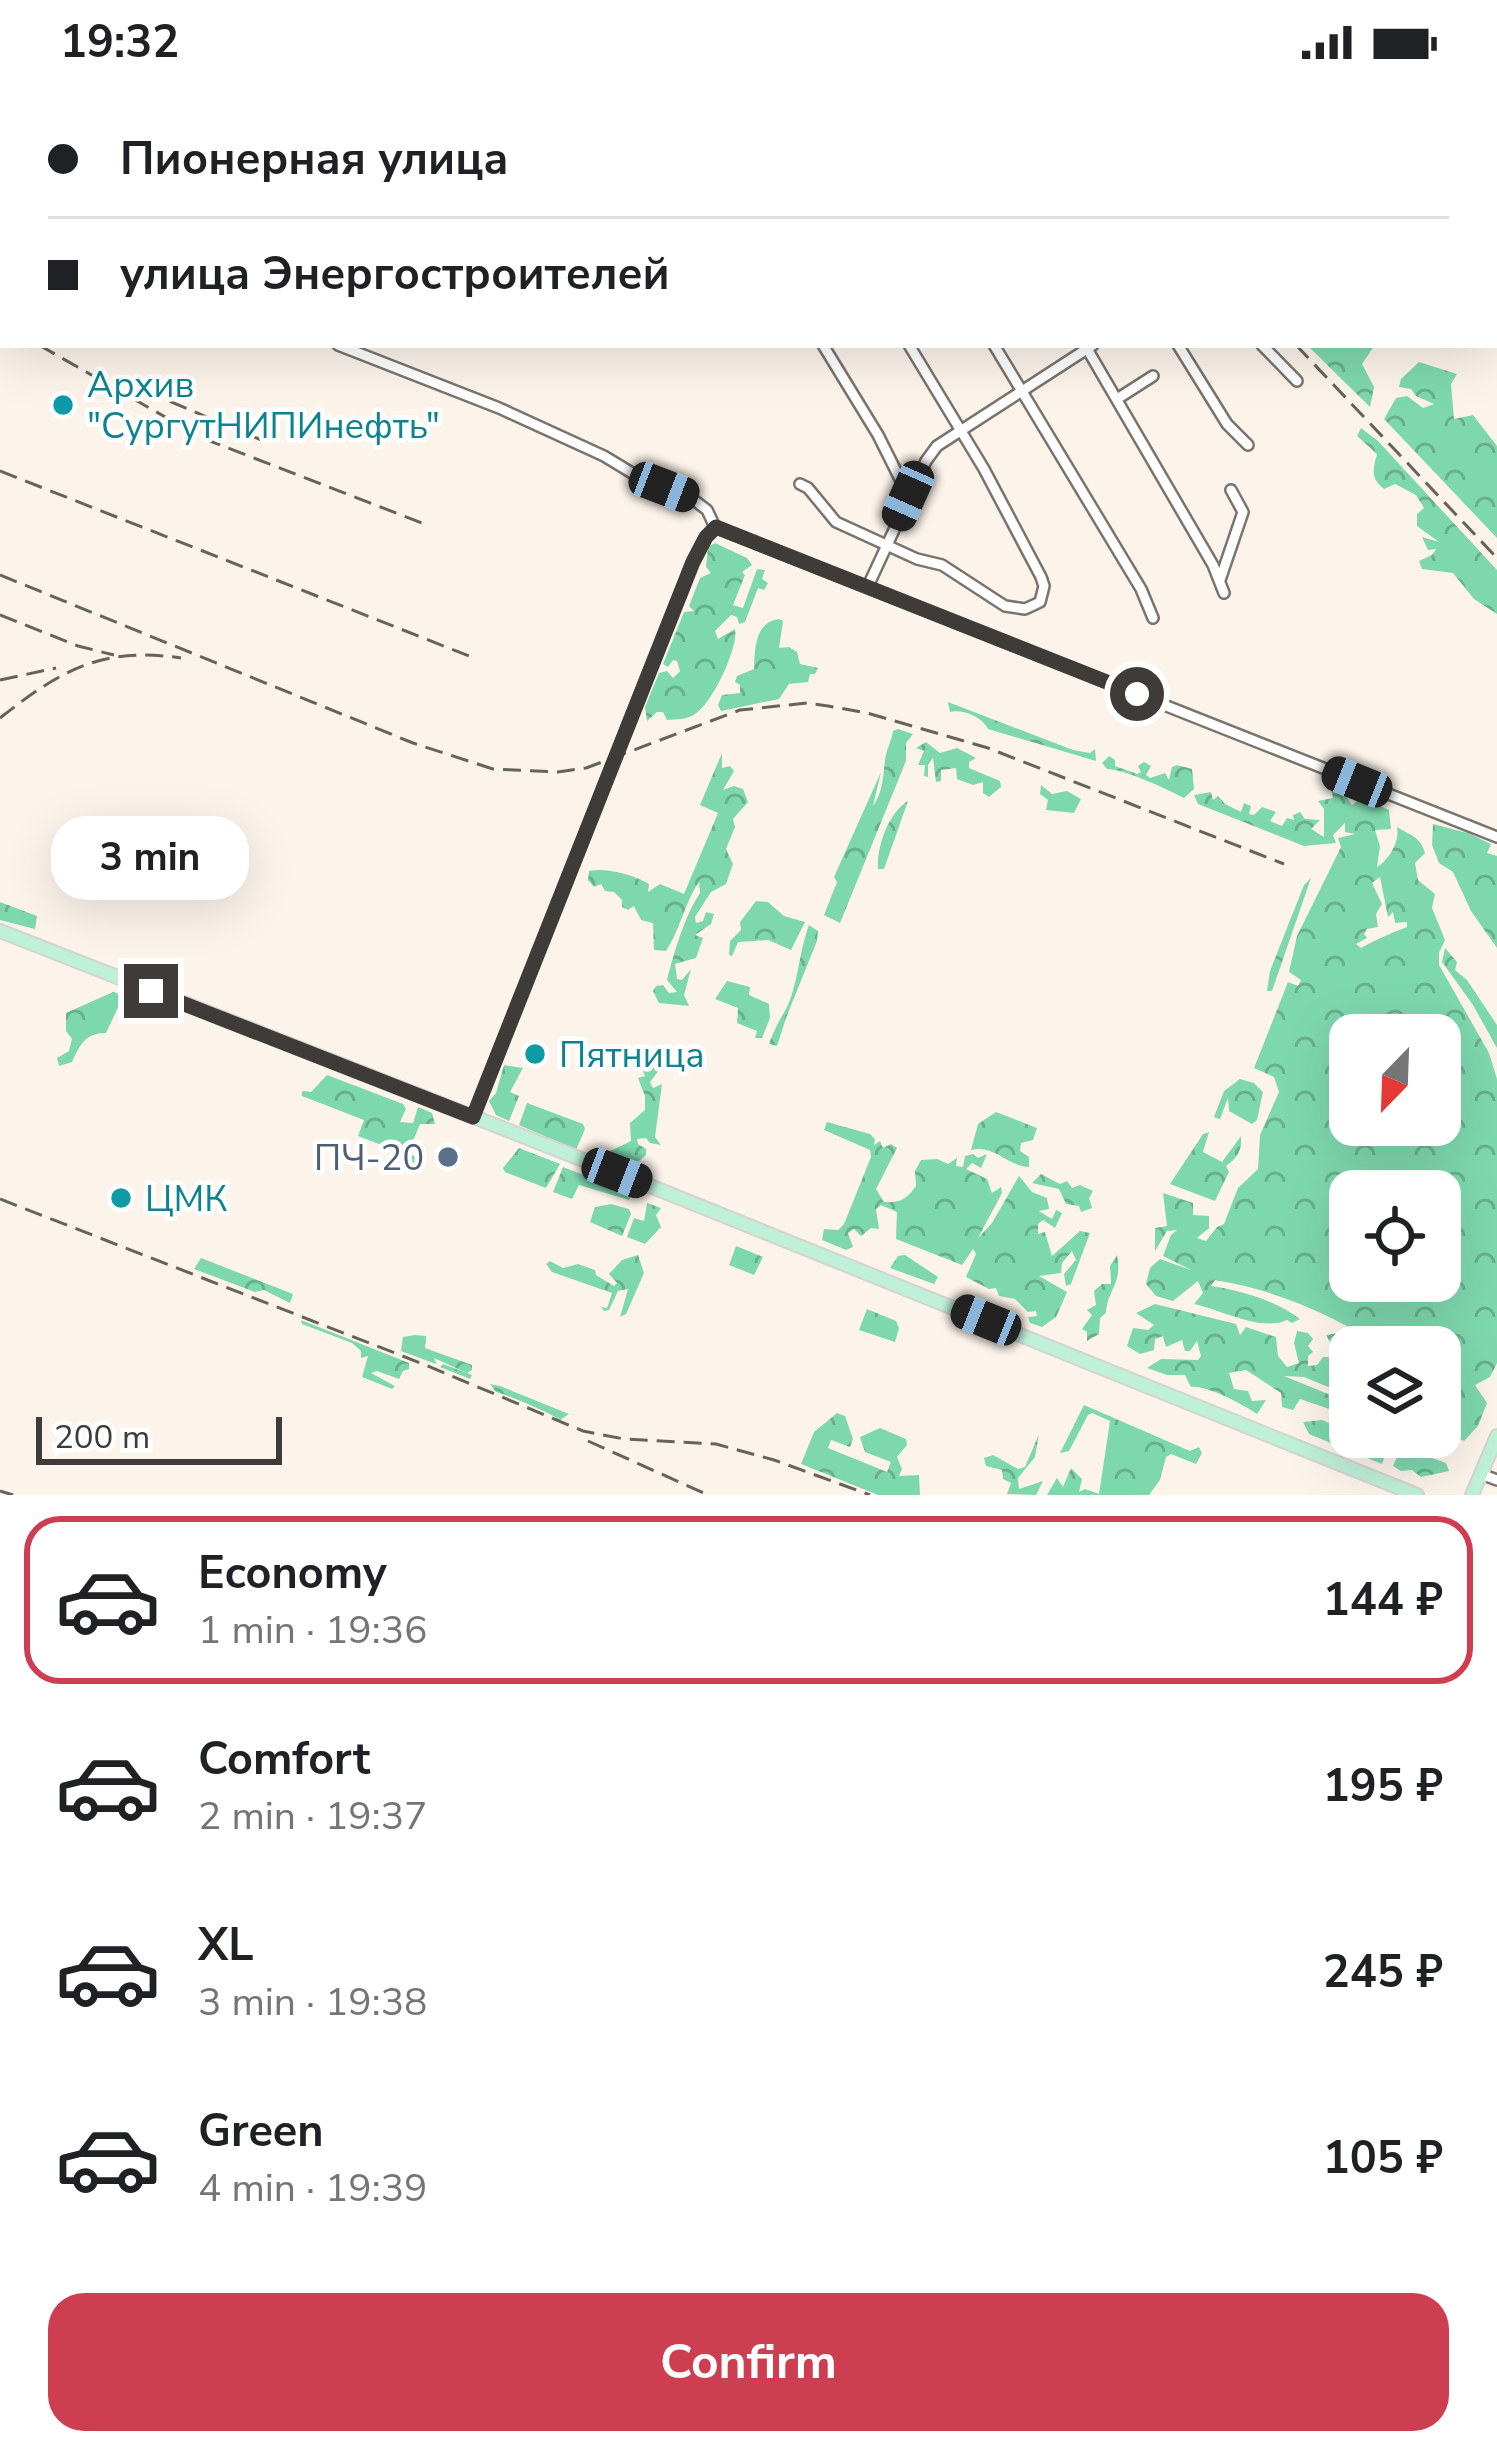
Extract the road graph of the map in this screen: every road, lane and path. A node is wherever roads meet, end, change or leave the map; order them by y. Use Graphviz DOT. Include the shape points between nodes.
graph roads {
  1 [pos="346,348"];
  2 [pos="825,348"];
  3 [pos="910,348"];
  4 [pos="996,348"];
  5 [pos="1086,348"];
  6 [pos="1090,348"];
  7 [pos="1180,348"];
  8 [pos="1265,348"];
  9 [pos="1153,376"];
  10 [pos="1297,381"];
  11 [pos="1020,390"];
  12 [pos="1115,395"];
  13 [pos="955,424"];
  14 [pos="1248,445"];
  15 [pos="800,484"];
  16 [pos="1231,490"];
  17 [pos="908,496"];
  18 [pos="716,527"];
  19 [pos="886,545"];
  20 [pos="1220,580"];
  21 [pos="868,586"];
  22 [pos="1224,593"];
  23 [pos="1153,618"];
  24 [pos="1497,837"];
  25 [pos="0,932"];
  26 [pos="473,1117"];
  27 [pos="1497,1436"];
  28 [pos="1481,1474"];
  29 [pos="1497,1480"];
  30 [pos="1417,1495"];
  31 [pos="1472,1495"];
  1 -- 18 [label="street" via="690,497"];
  2 -- 17 [label="street"];
  3 -- 13 [label="street"];
  4 -- 11 [label="street"];
  5 -- 11 [label="street"];
  6 -- 12 [label="street"];
  7 -- 14 [label="street"];
  8 -- 10 [label="street"];
  9 -- 12 [label="street"];
  11 -- 13 [label="street"];
  11 -- 23 [label="street"];
  12 -- 20 [label="street"];
  13 -- 17 [label="street"];
  13 -- 19 [label="street" via="1044,595 1034,607 1006,606 942,565"];
  15 -- 19 [label="street" via="836,522"];
  16 -- 20 [label="street" via="1243,512"];
  17 -- 19 [label="street"];
  18 -- 21 [label="street"];
  18 -- 26 [label="street" via="693,562"];
  19 -- 21 [label="street"];
  20 -- 22 [label="street"];
  21 -- 24 [label="street"];
  25 -- 26 [label="main road"];
  26 -- 30 [label="main road"];
  27 -- 28 [label="main road"];
  28 -- 29 [label="street"];
  28 -- 31 [label="main road"];
}
